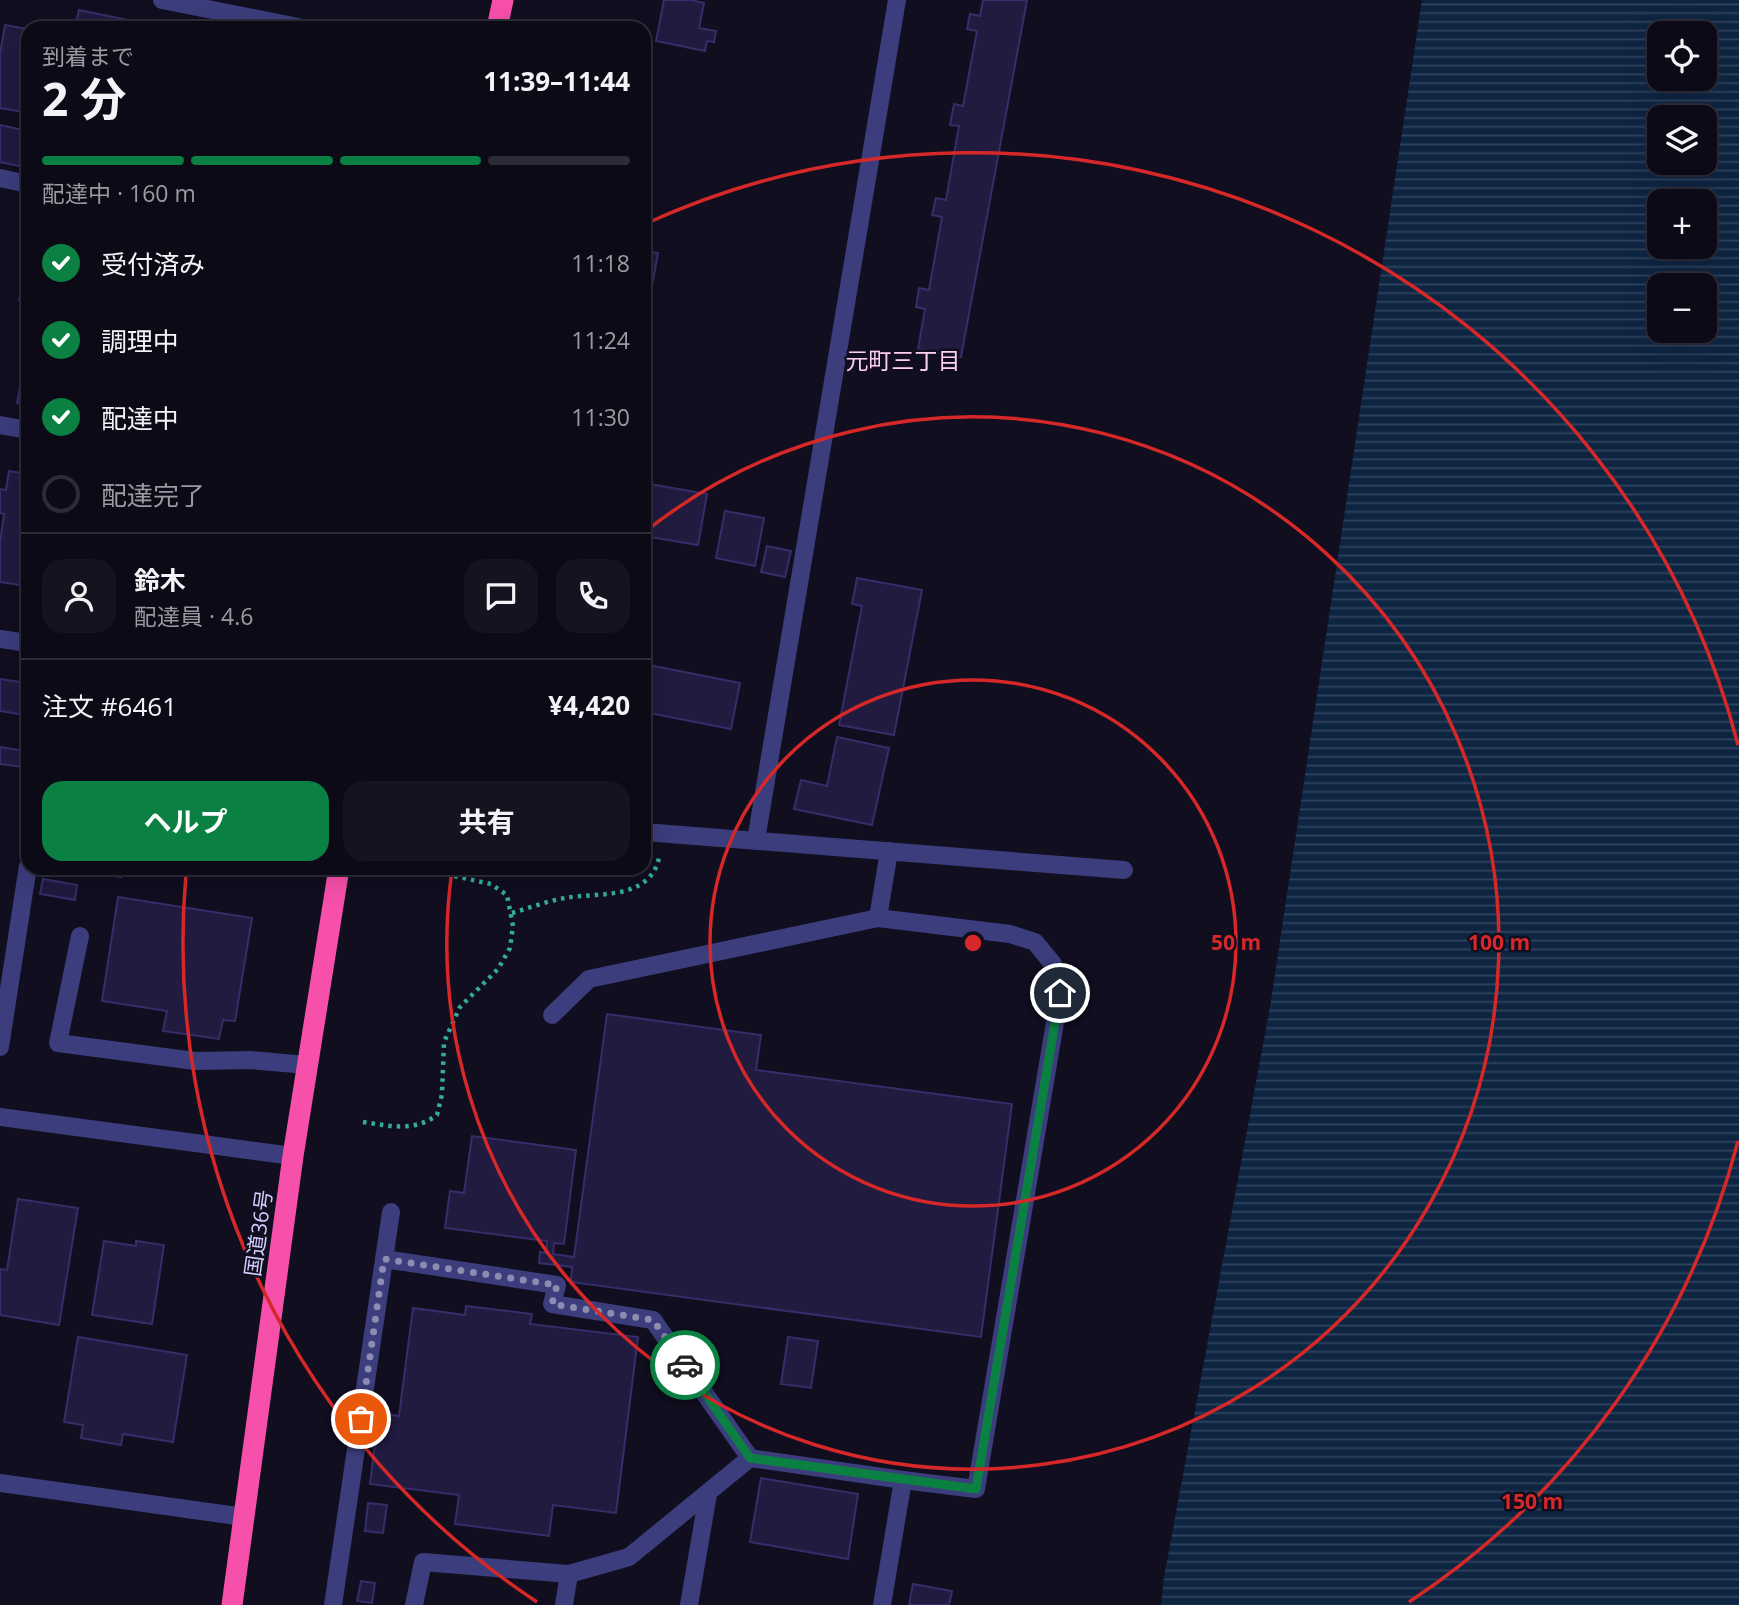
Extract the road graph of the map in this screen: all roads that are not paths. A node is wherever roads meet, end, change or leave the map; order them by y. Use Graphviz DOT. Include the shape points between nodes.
graph roads {
  1 [pos="162,0"];
  2 [pos="503,0"];
  3 [pos="897,0"];
  4 [pos="225,20"];
  5 [pos="498,21"];
  6 [pos="0,178"];
  7 [pos="21,182"];
  8 [pos="0,425"];
  9 [pos="21,429"];
  10 [pos="0,639"];
  11 [pos="21,642"];
  12 [pos="651,833"];
  13 [pos="756,840"];
  14 [pos="889,851"];
  15 [pos="1124,870"];
  16 [pos="27,875"];
  17 [pos="338,875"];
  18 [pos="878,918"];
  19 [pos="80,936"];
  20 [pos="552,1015"];
  21 [pos="0,1047"];
  22 [pos="307,1065"];
  23 [pos="0,1117"];
  24 [pos="293,1156"];
  25 [pos="391,1212"];
  26 [pos="384,1259"];
  27 [pos="750,1458"];
  28 [pos="903,1480"];
  29 [pos="0,1483"];
  30 [pos="708,1494"];
  31 [pos="244,1517"];
  32 [pos="569,1574"];
  33 [pos="232,1605"];
  34 [pos="333,1605"];
  35 [pos="414,1605"];
  36 [pos="564,1605"];
  37 [pos="690,1605"];
  38 [pos="882,1605"];
  1 -- 4 [label="street"];
  2 -- 5 [label="highway"];
  3 -- 13 [label="street"];
  6 -- 7 [label="street"];
  8 -- 9 [label="street"];
  10 -- 11 [label="street"];
  12 -- 13 [label="street"];
  13 -- 14 [label="street"];
  14 -- 15 [label="street"];
  14 -- 18 [label="street"];
  16 -- 21 [label="street"];
  17 -- 22 [label="highway, 国道36号"];
  18 -- 20 [label="street" via="589,979"];
  18 -- 28 [label="street" via="997,932 1035,942 1053,964 1060,993 976,1489"];
  19 -- 22 [label="street" via="58,1043 195,1061"];
  22 -- 24 [label="highway, 国道36号"];
  23 -- 24 [label="street"];
  24 -- 31 [label="highway, 国道36号"];
  25 -- 26 [label="street"];
  26 -- 27 [label="street" via="557,1285 552,1304 653,1320"];
  26 -- 34 [label="street"];
  27 -- 28 [label="street"];
  27 -- 30 [label="street"];
  28 -- 38 [label="street"];
  29 -- 31 [label="street"];
  30 -- 32 [label="street" via="629,1557"];
  30 -- 37 [label="street"];
  31 -- 33 [label="highway, 国道36号"];
  32 -- 35 [label="street" via="423,1562"];
  32 -- 36 [label="street"];
}
